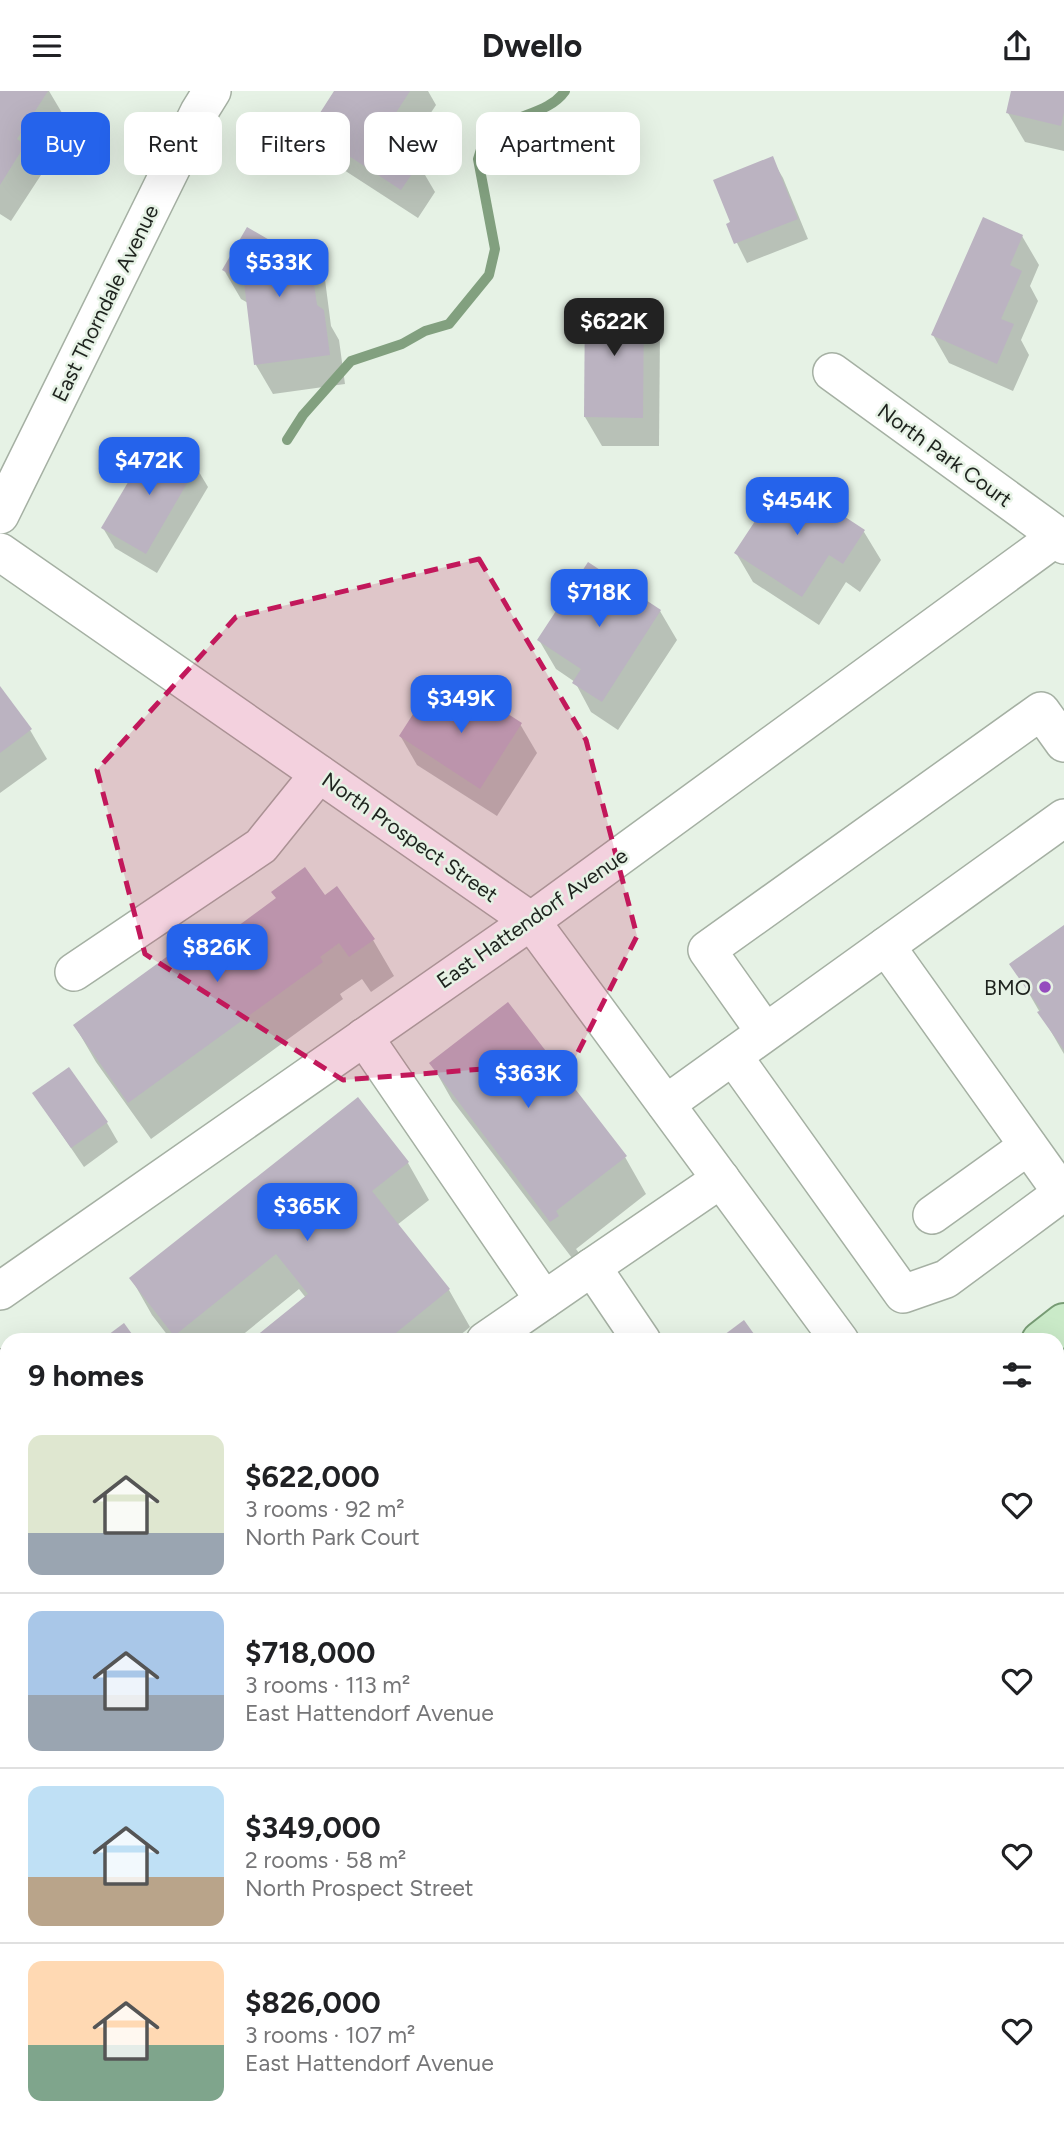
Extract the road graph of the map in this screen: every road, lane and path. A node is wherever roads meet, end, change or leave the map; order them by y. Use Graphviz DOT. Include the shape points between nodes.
graph roads {
  1 [pos="212,91"];
  2 [pos="832,372"];
  3 [pos="0,515"];
  4 [pos="1062,531"];
  5 [pos="0,552"];
  6 [pos="1064,743"];
  7 [pos="319,774"];
  8 [pos="1064,818"];
  9 [pos="531,921"];
  10 [pos="886,946"];
  11 [pos="74,972"];
  12 [pos="765,1032"];
  13 [pos="364,1037"];
  14 [pos="733,1056"];
  15 [pos="666,1104"];
  16 [pos="1028,1146"];
  17 [pos="721,1179"];
  18 [pos="932,1215"];
  19 [pos="592,1267"];
  20 [pos="0,1291"];
  21 [pos="544,1300"];
  22 [pos="502,1333"];
  23 [pos="637,1333"];
  24 [pos="834,1333"];
  1 -- 3 [label="street, East Thorndale Avenue"];
  2 -- 4 [label="street, North Park Court"];
  4 -- 9 [label="street, East Hattendorf Avenue"];
  5 -- 7 [label="street, North Prospect Street"];
  6 -- 12 [label="street" via="1041,711 707,950"];
  7 -- 9 [label="street, North Prospect Street"];
  7 -- 11 [label="street" via="261,846"];
  8 -- 10 [label="street"];
  9 -- 13 [label="street, East Hattendorf Avenue"];
  9 -- 15 [label="street, North Prospect Street"];
  10 -- 12 [label="street"];
  10 -- 16 [label="street"];
  12 -- 14 [label="street"];
  13 -- 20 [label="street, East Hattendorf Avenue"];
  13 -- 21 [label="street"];
  14 -- 15 [label="street"];
  14 -- 16 [label="street" via="903,1294 946,1279 1062,1193"];
  15 -- 17 [label="street, North Prospect Street"];
  16 -- 18 [label="street"];
  17 -- 19 [label="street"];
  17 -- 24 [label="street, North Prospect Street"];
  19 -- 21 [label="street"];
  19 -- 23 [label="street"];
  21 -- 22 [label="street"];
}
